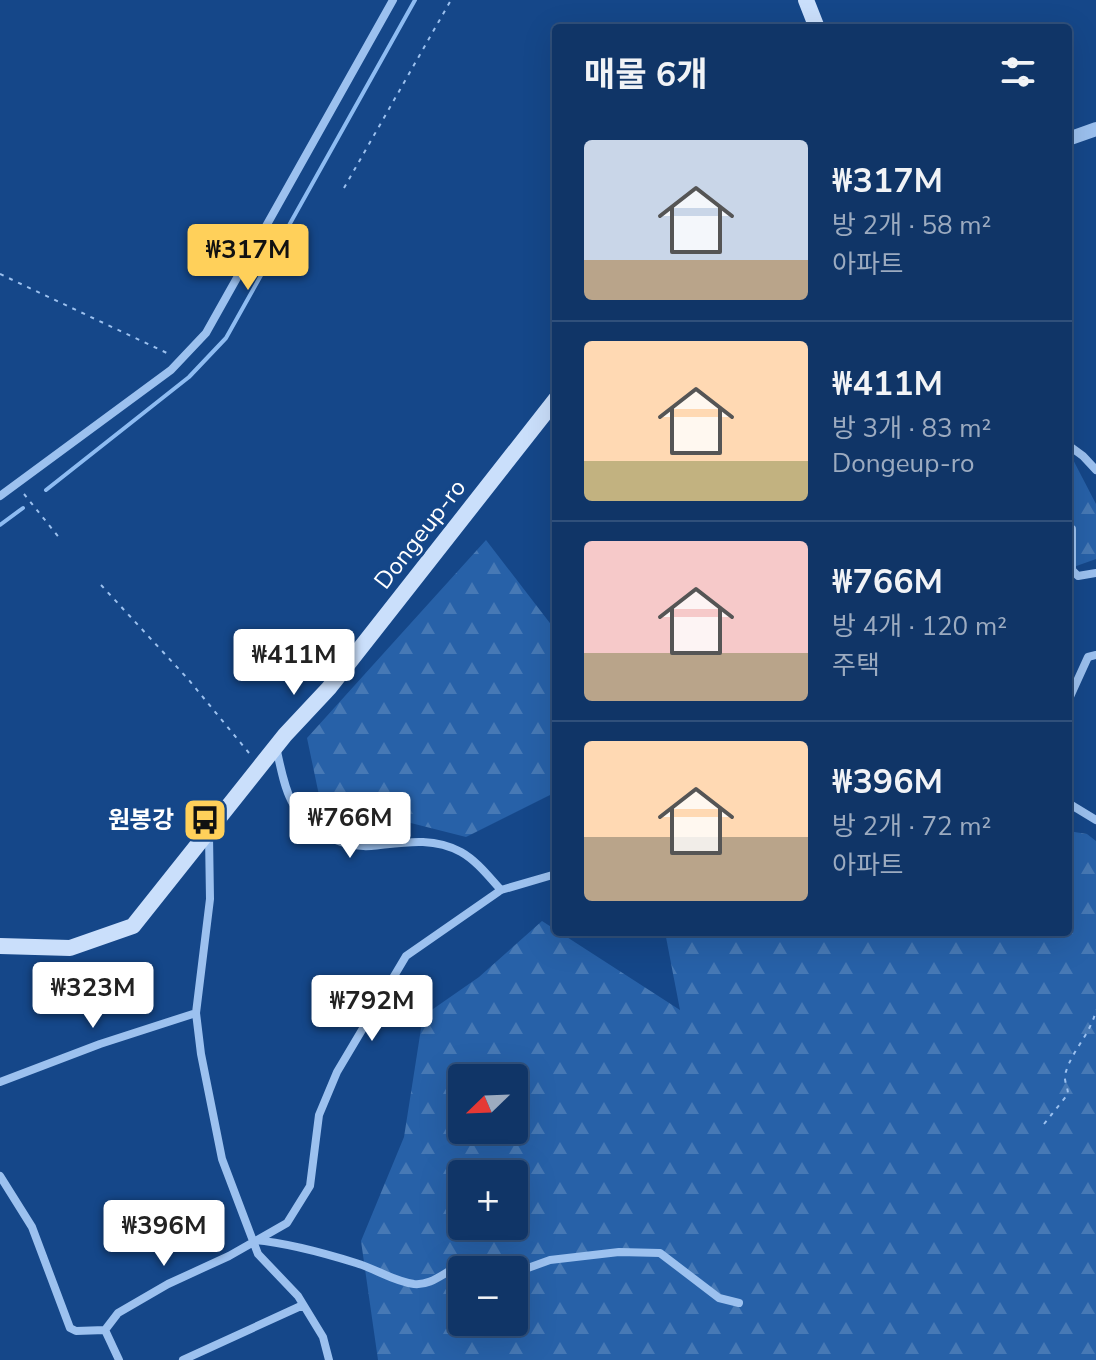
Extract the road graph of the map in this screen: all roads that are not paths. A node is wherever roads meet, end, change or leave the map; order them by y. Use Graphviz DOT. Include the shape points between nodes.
graph roads {
  1 [pos="393,0"];
  2 [pos="806,0"];
  3 [pos="815,24"];
  4 [pos="1096,129"];
  5 [pos="1072,138"];
  6 [pos="552,404"];
  7 [pos="1072,448"];
  8 [pos="1096,470"];
  9 [pos="0,496"];
  10 [pos="1072,529"];
  11 [pos="1096,573"];
  12 [pos="1096,655"];
  13 [pos="1072,692"];
  14 [pos="276,746"];
  15 [pos="1072,805"];
  16 [pos="1096,820"];
  17 [pos="209,831"];
  18 [pos="552,875"];
  19 [pos="501,890"];
  20 [pos="0,946"];
  21 [pos="196,1013"];
  22 [pos="0,1082"];
  23 [pos="0,1176"];
  24 [pos="253,1240"];
  25 [pos="528,1270"];
  26 [pos="448,1272"];
  27 [pos="739,1303"];
  28 [pos="303,1305"];
  29 [pos="105,1330"];
  30 [pos="119,1360"];
  31 [pos="183,1360"];
  32 [pos="329,1360"];
  1 -- 9 [label="street" via="206,333 179,363"];
  2 -- 3 [label="main road"];
  4 -- 5 [label="street"];
  6 -- 14 [label="main road, Dongeup-ro" via="329,688"];
  7 -- 8 [label="street"];
  10 -- 11 [label="street" via="1072,570 1078,576"];
  12 -- 13 [label="street" via="1088,657"];
  14 -- 17 [label="main road, Dongeup-ro"];
  14 -- 19 [label="street" via="297,813 337,843 404,841 460,851"];
  15 -- 16 [label="street"];
  17 -- 20 [label="main road, Dongeup-ro" via="133,926 70,948"];
  17 -- 21 [label="street" via="210,899"];
  18 -- 19 [label="street"];
  19 -- 24 [label="street" via="406,956 337,1072 319,1115 310,1186 287,1223"];
  21 -- 22 [label="street"];
  21 -- 24 [label="street" via="222,1159"];
  23 -- 29 [label="street" via="32,1227 70,1328"];
  24 -- 26 [label="street" via="358,1264 400,1282 433,1282"];
  24 -- 28 [label="street" via="258,1254"];
  24 -- 29 [label="street" via="118,1313"];
  25 -- 27 [label="street" via="550,1260 660,1253 719,1298"];
  28 -- 31 [label="street"];
  28 -- 32 [label="street" via="323,1337"];
  29 -- 30 [label="street"];
}
